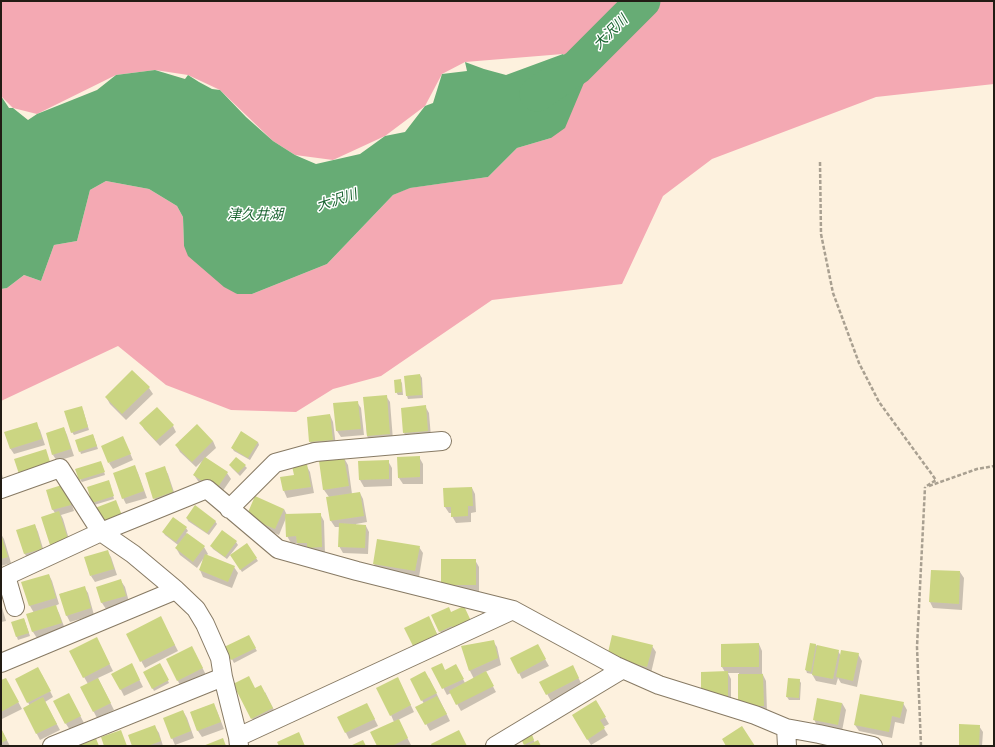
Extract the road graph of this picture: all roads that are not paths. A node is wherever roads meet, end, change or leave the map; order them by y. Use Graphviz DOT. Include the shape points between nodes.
graph roads {
  1 [pos="442,441"];
  2 [pos="1,489"];
  3 [pos="230,508"];
  4 [pos="101,532"];
  5 [pos="176,590"];
  6 [pos="15,607"];
  7 [pos="513,610"];
  8 [pos="1,663"];
  9 [pos="623,669"];
  10 [pos="223,677"];
  11 [pos="786,728"];
  12 [pos="239,742"];
  13 [pos="52,746"];
  14 [pos="495,746"];
  15 [pos="787,746"];
  16 [pos="873,746"];
  1 -- 3 [label="street" via="314,452 275,463"];
  2 -- 4 [label="street" via="60,468"];
  3 -- 4 [label="street" via="207,489"];
  3 -- 7 [label="street" via="278,549 357,572"];
  4 -- 5 [label="street" via="133,554"];
  4 -- 6 [label="street" via="6,576"];
  5 -- 8 [label="street"];
  5 -- 10 [label="street" via="196,609 206,624 220,658"];
  7 -- 9 [label="street"];
  7 -- 12 [label="street"];
  9 -- 11 [label="street" via="659,685 755,715"];
  9 -- 14 [label="street"];
  10 -- 12 [label="street"];
  10 -- 13 [label="street"];
  11 -- 15 [label="street"];
  11 -- 16 [label="street"];
}
